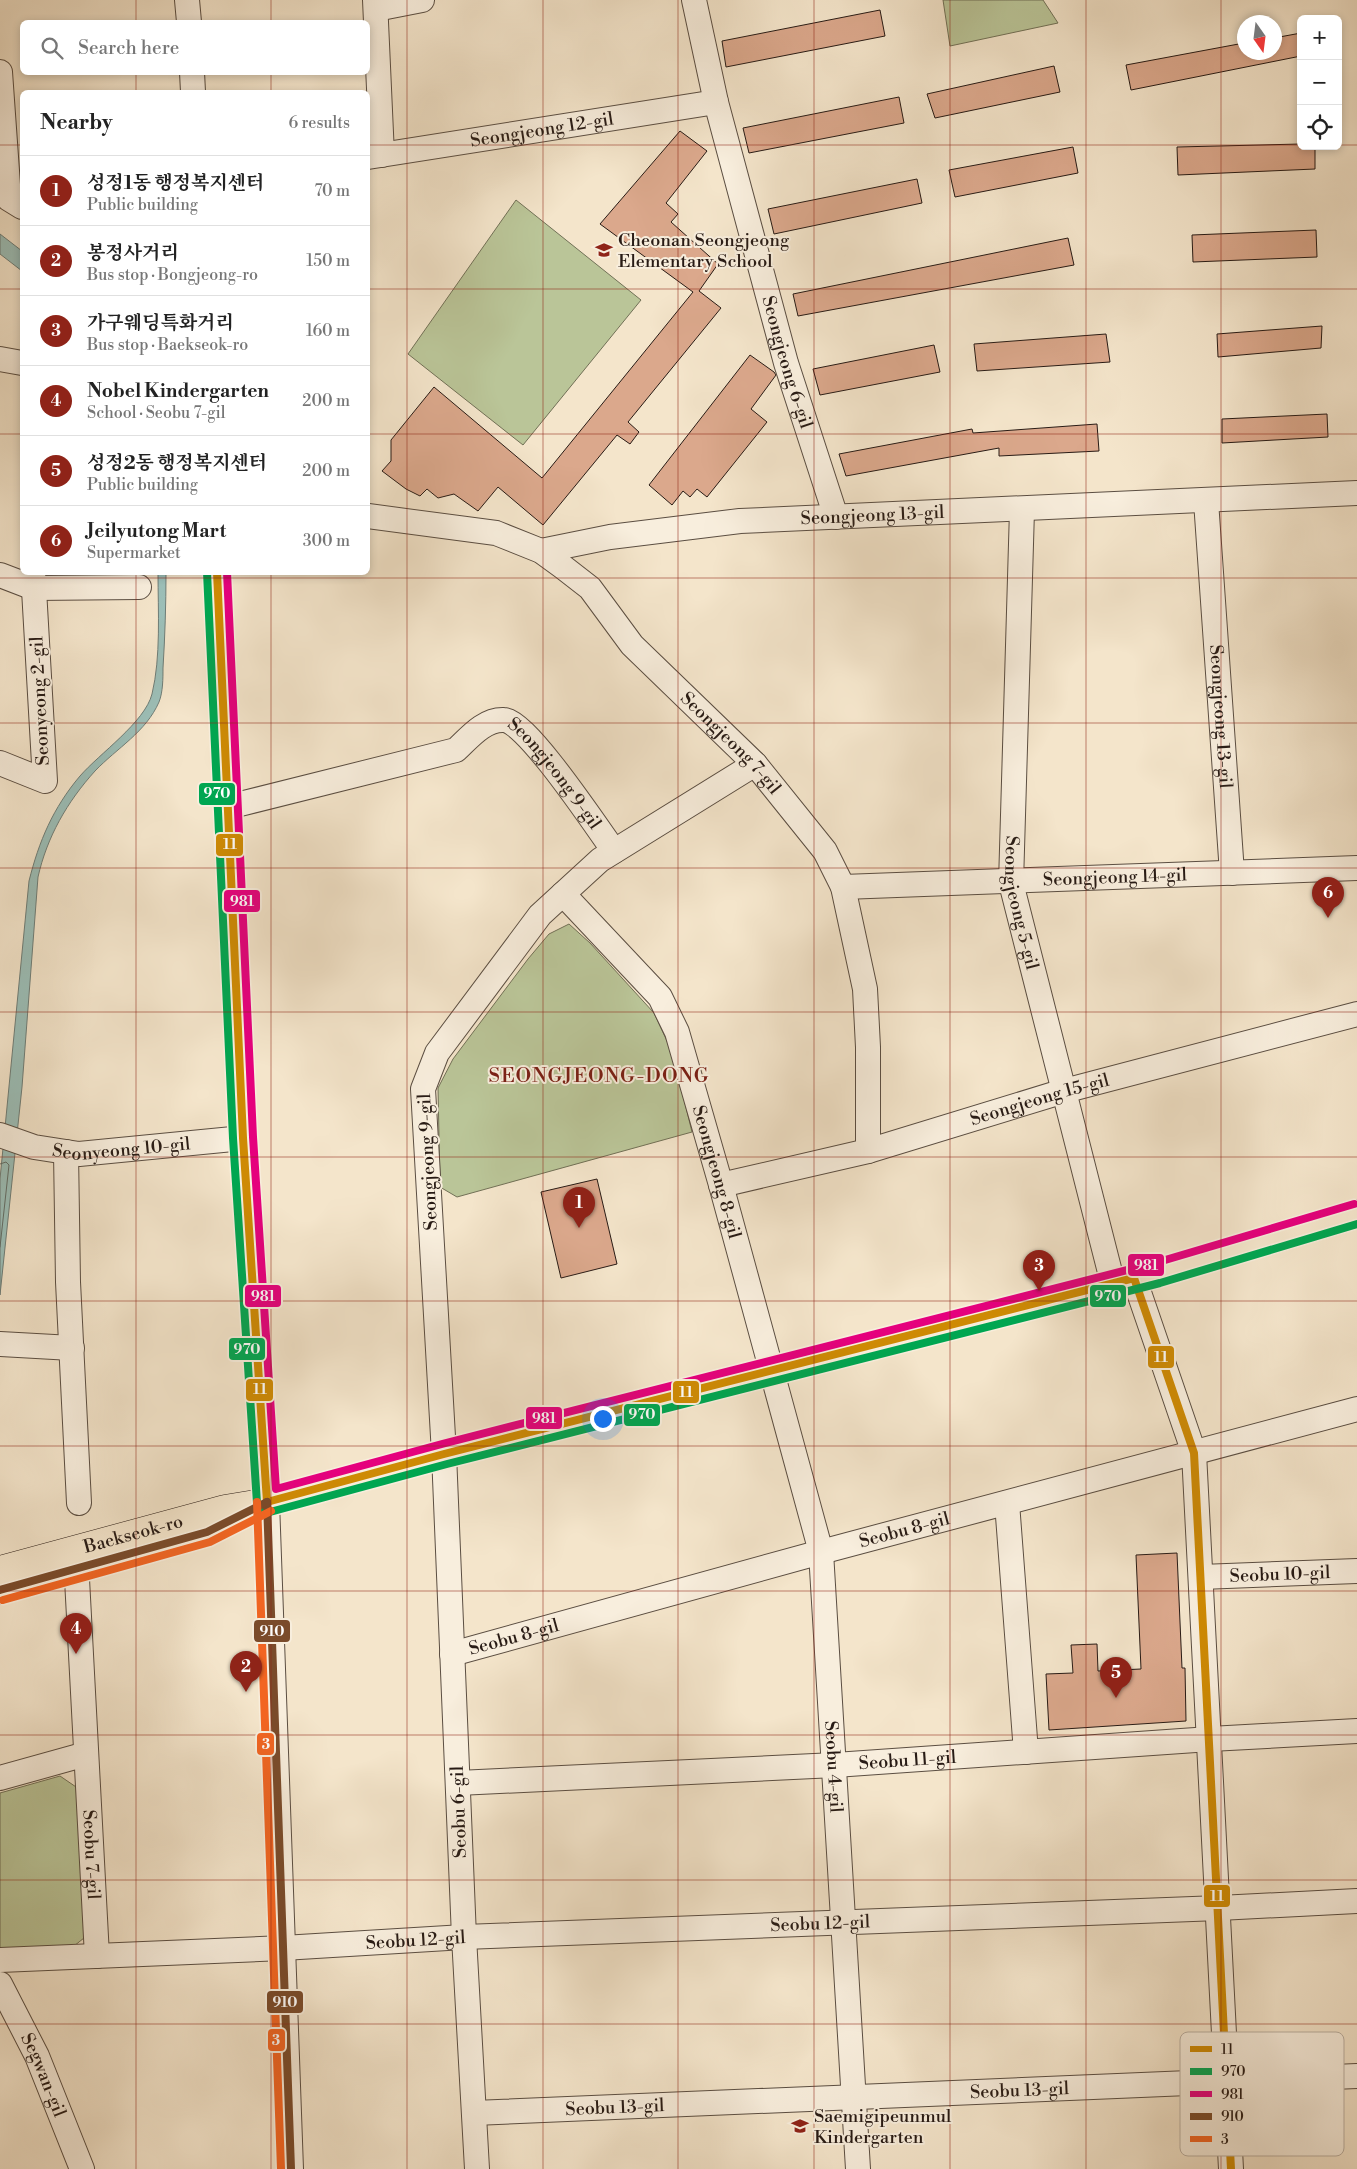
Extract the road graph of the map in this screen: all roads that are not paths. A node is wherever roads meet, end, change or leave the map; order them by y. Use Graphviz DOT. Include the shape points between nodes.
graph roads {
  1 [pos="187,0"];
  2 [pos="422,0"];
  3 [pos="694,0"];
  4 [pos="376,4"];
  5 [pos="189,20"];
  6 [pos="0,72"];
  7 [pos="192,75"];
  8 [pos="194,90"];
  9 [pos="716,102"];
  10 [pos="375,156"];
  11 [pos="20,206"];
  12 [pos="1357,493"];
  13 [pos="1206,501"];
  14 [pos="1022,510"];
  15 [pos="370,516"];
  16 [pos="836,517"];
  17 [pos="541,552"];
  18 [pos="0,575"];
  19 [pos="217,575"];
  20 [pos="34,580"];
  21 [pos="139,587"];
  22 [pos="0,763"];
  23 [pos="754,764"];
  24 [pos="228,807"];
  25 [pos="614,852"];
  26 [pos="1357,868"];
  27 [pos="1232,873"];
  28 [pos="1011,883"];
  29 [pos="844,887"];
  30 [pos="563,894"];
  31 [pos="1357,1014"];
  32 [pos="1064,1092"];
  33 [pos="0,1135"];
  34 [pos="243,1138"];
  35 [pos="868,1151"];
  36 [pos="66,1152"];
  37 [pos="721,1185"];
  38 [pos="1357,1214"];
  39 [pos="1123,1281"];
  40 [pos="0,1344"];
  41 [pos="72,1348"];
  42 [pos="772,1372"];
  43 [pos="1357,1409"];
  44 [pos="1194,1453"];
  45 [pos="444,1454"];
  46 [pos="266,1502"];
  47 [pos="79,1503"];
  48 [pos="1007,1503"];
  49 [pos="0,1550"];
  50 [pos="821,1552"];
  51 [pos="83,1564"];
  52 [pos="0,1570"];
  53 [pos="1357,1571"];
  54 [pos="1201,1577"];
  55 [pos="0,1590"];
  56 [pos="0,1605"];
  57 [pos="452,1654"];
  58 [pos="1357,1731"];
  59 [pos="1210,1739"];
  60 [pos="1026,1752"];
  61 [pos="86,1754"];
  62 [pos="835,1765"];
  63 [pos="0,1778"];
  64 [pos="458,1783"];
  65 [pos="1357,1900"];
  66 [pos="1219,1908"];
  67 [pos="845,1922"];
  68 [pos="464,1937"];
  69 [pos="283,1948"];
  70 [pos="97,1956"];
  71 [pos="0,1960"];
  72 [pos="0,1984"];
  73 [pos="1225,2032"];
  74 [pos="1357,2076"];
  75 [pos="1344,2077"];
  76 [pos="1180,2084"];
  77 [pos="855,2098"];
  78 [pos="474,2113"];
  79 [pos="1230,2156"];
  80 [pos="82,2169"];
  81 [pos="291,2169"];
  82 [pos="477,2169"];
  83 [pos="858,2169"];
  84 [pos="1231,2169"];
  1 -- 5 [label="street"];
  2 -- 4 [label="street"];
  3 -- 9 [label="street, Seongjeong 6-gil"];
  4 -- 10 [label="street"];
  6 -- 11 [label="street" via="8,199"];
  7 -- 8 [label="street"];
  9 -- 10 [label="street, Seongjeong 12-gil"];
  9 -- 16 [label="street, Seongjeong 6-gil" via="786,363"];
  12 -- 13 [label="street, Seongjeong 13-gil"];
  13 -- 14 [label="street, Seongjeong 13-gil"];
  13 -- 27 [label="street, Seongjeong 13-gil"];
  14 -- 16 [label="street, Seongjeong 13-gil"];
  14 -- 28 [label="street, Seongjeong 5-gil"];
  15 -- 17 [label="street, Seongjeong 7-gil" via="496,533"];
  16 -- 17 [label="street, Seongjeong 13-gil" via="740,521 610,537"];
  17 -- 23 [label="street, Seongjeong 7-gil" via="590,588 632,645"];
  18 -- 20 [label="street"];
  19 -- 24 [label="street"];
  20 -- 21 [label="street"];
  20 -- 22 [label="street, Seonyeong 2-gil" via="44,781"];
  23 -- 25 [label="street, Seongjeong 9-gil"];
  23 -- 29 [label="street, Seongjeong 7-gil" via="825,851"];
  24 -- 25 [label="street, Seongjeong 9-gil" via="456,750 483,726 504,720 515,723 536,745"];
  24 -- 34 [label="street"];
  25 -- 30 [label="street, Seongjeong 9-gil" via="600,860"];
  26 -- 27 [label="street, Seongjeong 14-gil"];
  27 -- 28 [label="street, Seongjeong 14-gil"];
  28 -- 29 [label="street, Seongjeong 14-gil"];
  28 -- 32 [label="street, Seongjeong 5-gil"];
  29 -- 35 [label="street, Seongjeong 7-gil" via="864,989 868,1047"];
  30 -- 37 [label="street, Seongjeong 8-gil" via="660,997 677,1032"];
  30 -- 45 [label="street, Seongjeong 9-gil" via="540,915 437,1053 423,1089"];
  31 -- 32 [label="street, Seongjeong 15-gil"];
  32 -- 35 [label="street, Seongjeong 15-gil"];
  32 -- 39 [label="street, Seongjeong 5-gil"];
  33 -- 36 [label="street, Seonyeong 10-gil" via="34,1147"];
  34 -- 36 [label="street, Seonyeong 10-gil" via="79,1154"];
  34 -- 46 [label="street"];
  35 -- 37 [label="street, Seongjeong 15-gil"];
  36 -- 41 [label="street"];
  37 -- 42 [label="street, Seongjeong 8-gil"];
  38 -- 39 [label="main road, Baekseok-ro"];
  39 -- 42 [label="main road, Baekseok-ro"];
  39 -- 44 [label="street, Seongjeong 5-gil"];
  40 -- 41 [label="street"];
  41 -- 47 [label="street"];
  42 -- 45 [label="main road, Baekseok-ro"];
  42 -- 50 [label="street, Seobu 4-gil"];
  43 -- 44 [label="street, Seobu 8-gil"];
  44 -- 48 [label="street, Seobu 8-gil"];
  44 -- 54 [label="street, Seongjeong 5-gil"];
  45 -- 46 [label="main road, Baekseok-ro"];
  45 -- 57 [label="street, Seobu 6-gil"];
  46 -- 51 [label="main road, Baekseok-ro" via="225,1509"];
  46 -- 69 [label="street"];
  48 -- 50 [label="street, Seobu 8-gil"];
  48 -- 60 [label="street"];
  49 -- 51 [label="main road" via="62,1540"];
  50 -- 57 [label="street, Seobu 8-gil"];
  50 -- 62 [label="street, Seobu 4-gil"];
  51 -- 52 [label="main road, Baekseok-ro"];
  51 -- 55 [label="main road, Baekseok-ro"];
  51 -- 56 [label="main road" via="68,1586"];
  51 -- 61 [label="street, Seobu 7-gil"];
  53 -- 54 [label="street, Seobu 10-gil"];
  54 -- 59 [label="street, Seongjeong 5-gil"];
  57 -- 64 [label="street, Seobu 6-gil"];
  58 -- 59 [label="street, Seobu 11-gil"];
  59 -- 60 [label="street, Seobu 11-gil"];
  59 -- 66 [label="street, Seongjeong 5-gil"];
  60 -- 62 [label="street, Seobu 11-gil"];
  61 -- 63 [label="street"];
  61 -- 70 [label="street, Seobu 7-gil"];
  62 -- 64 [label="street, Seobu 11-gil"];
  62 -- 67 [label="street, Seobu 4-gil"];
  64 -- 68 [label="street, Seobu 6-gil"];
  65 -- 66 [label="street, Seobu 12-gil"];
  66 -- 67 [label="street, Seobu 12-gil"];
  66 -- 73 [label="street, Seongjeong 5-gil"];
  67 -- 68 [label="street, Seobu 12-gil"];
  67 -- 77 [label="street, Seobu 4-gil"];
  68 -- 69 [label="street, Seobu 12-gil"];
  68 -- 78 [label="street, Seobu 6-gil"];
  69 -- 70 [label="street, Seobu 12-gil"];
  69 -- 81 [label="street"];
  70 -- 71 [label="street, Seobu 12-gil"];
  72 -- 80 [label="street, Segwan-gil" via="37,2056"];
  74 -- 75 [label="street, Seobu 13-gil"];
  76 -- 77 [label="street, Seobu 13-gil"];
  77 -- 78 [label="street, Seobu 13-gil"];
  77 -- 83 [label="street, Seobu 4-gil"];
  78 -- 82 [label="street, Seobu 6-gil"];
  79 -- 84 [label="street, Seongjeong 5-gil"];
}
